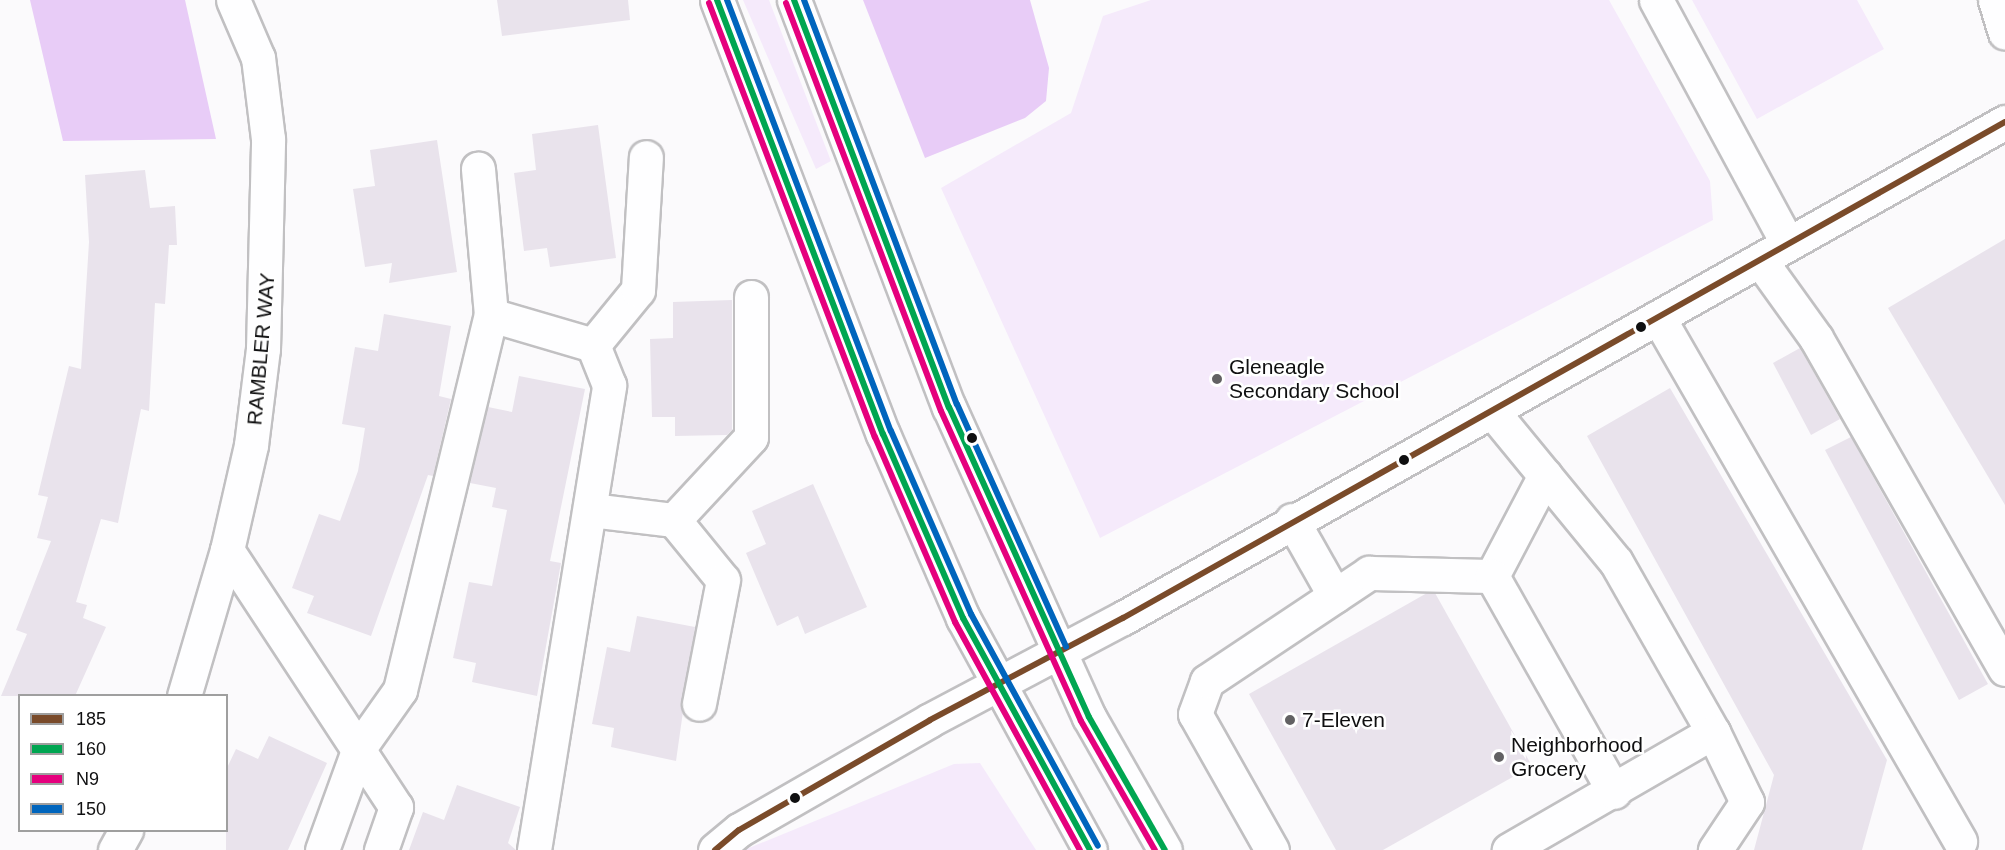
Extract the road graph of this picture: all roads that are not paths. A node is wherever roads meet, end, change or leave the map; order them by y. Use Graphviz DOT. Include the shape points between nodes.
graph roads {
  1 [pos="233,0"];
  2 [pos="717,0"];
  3 [pos="794,0"];
  4 [pos="1656,0"];
  5 [pos="1995,0"];
  6 [pos="2005,33"];
  7 [pos="2005,122"];
  8 [pos="646,157"];
  9 [pos="478,169"];
  10 [pos="1788,244"];
  11 [pos="1760,260"];
  12 [pos="751,297"];
  13 [pos="491,315"];
  14 [pos="1658,317"];
  15 [pos="593,345"];
  16 [pos="1492,411"];
  17 [pos="1545,475"];
  18 [pos="591,510"];
  19 [pos="674,519"];
  20 [pos="1292,520"];
  21 [pos="227,550"];
  22 [pos="1492,576"];
  23 [pos="1335,596"];
  24 [pos="1058,651"];
  25 [pos="2005,669"];
  26 [pos="996,684"];
  27 [pos="185,694"];
  28 [pos="699,704"];
  29 [pos="1713,732"];
  30 [pos="359,748"];
  31 [pos="1614,792"];
  32 [pos="125,832"];
  33 [pos="1960,841"];
  34 [pos="115,850"];
  35 [pos="322,850"];
  36 [pos="381,850"];
  37 [pos="534,850"];
  38 [pos="716,850"];
  39 [pos="1090,850"];
  40 [pos="1165,850"];
  41 [pos="1272,850"];
  42 [pos="1509,850"];
  43 [pos="1715,850"];
  1 -- 21 [label="street, RAMBLER WAY" via="258,58 268,139 264,338 251,445"];
  2 -- 26 [label="street" via="883,434"];
  3 -- 24 [label="street" via="949,407"];
  4 -- 10 [label="street"];
  5 -- 6 [label="street"];
  7 -- 10 [label="street"];
  8 -- 15 [label="street" via="638,290"];
  9 -- 13 [label="street"];
  10 -- 11 [label="street"];
  11 -- 14 [label="street"];
  11 -- 25 [label="street" via="1816,338"];
  12 -- 19 [label="street" via="751,437"];
  13 -- 15 [label="street"];
  13 -- 30 [label="street" via="400,690"];
  14 -- 16 [label="street"];
  14 -- 33 [label="street"];
  15 -- 18 [label="street" via="609,385"];
  16 -- 17 [label="street"];
  16 -- 20 [label="street"];
  17 -- 22 [label="street"];
  17 -- 29 [label="street" via="1616,562"];
  18 -- 19 [label="street"];
  18 -- 37 [label="street"];
  19 -- 28 [label="street" via="723,580"];
  20 -- 23 [label="street"];
  20 -- 24 [label="street"];
  21 -- 27 [label="street, RAMBLER WAY"];
  21 -- 30 [label="street"];
  22 -- 23 [label="street" via="1369,573"];
  22 -- 31 [label="street"];
  23 -- 41 [label="street" via="1207,681 1195,714"];
  24 -- 26 [label="street"];
  24 -- 40 [label="street"];
  26 -- 38 [label="street" via="739,830"];
  26 -- 39 [label="street"];
  29 -- 31 [label="street"];
  29 -- 43 [label="street" via="1747,802"];
  30 -- 35 [label="street"];
  30 -- 36 [label="street" via="396,807"];
  31 -- 42 [label="street"];
  32 -- 34 [label="street"];
}
